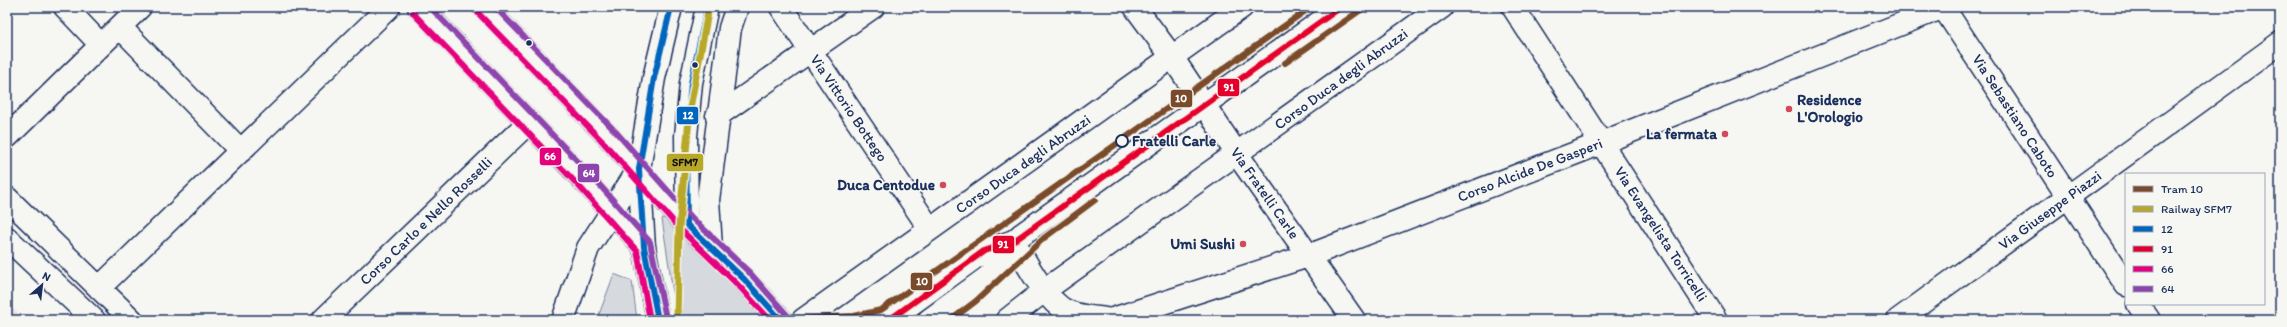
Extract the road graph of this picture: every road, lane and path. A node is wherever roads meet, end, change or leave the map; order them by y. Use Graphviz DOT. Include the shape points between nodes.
graph roads {
  1 [pos="65,7"];
  2 [pos="389,7"];
  3 [pos="419,7"];
  4 [pos="484,7"];
  5 [pos="671,7"];
  6 [pos="707,7"];
  7 [pos="737,7"];
  8 [pos="781,7"];
  9 [pos="873,7"];
  10 [pos="1135,7"];
  11 [pos="1242,7"];
  12 [pos="1341,7"];
  13 [pos="1442,7"];
  14 [pos="1513,7"];
  15 [pos="1944,7"];
  16 [pos="137,8"];
  17 [pos="120,27"];
  18 [pos="2280,43"];
  19 [pos="101,45"];
  20 [pos="810,51"];
  21 [pos="1172,57"];
  22 [pos="1203,103"];
  23 [pos="717,116"];
  24 [pos="529,122"];
  25 [pos="7,137"];
  26 [pos="1601,143"];
  27 [pos="241,151"];
  28 [pos="1237,154"];
  29 [pos="639,169"];
  30 [pos="2068,197"];
  31 [pos="7,198"];
  32 [pos="611,212"];
  33 [pos="687,225"];
  34 [pos="930,230"];
  35 [pos="7,238"];
  36 [pos="1014,241"];
  37 [pos="644,247"];
  38 [pos="711,248"];
  39 [pos="1308,256"];
  40 [pos="2125,283"];
  41 [pos="99,288"];
  42 [pos="1045,290"];
  43 [pos="2139,305"];
  44 [pos="94,320"];
  45 [pos="132,320"];
  46 [pos="323,320"];
  47 [pos="563,320"];
  48 [pos="658,320"];
  49 [pos="781,320"];
  50 [pos="803,320"];
  51 [pos="889,320"];
  52 [pos="929,320"];
  53 [pos="1007,320"];
  54 [pos="1111,320"];
  55 [pos="1354,320"];
  56 [pos="1716,320"];
  57 [pos="1898,320"];
  58 [pos="2149,320"];
  1 -- 19 [label="street"];
  2 -- 27 [label="street"];
  3 -- 24 [label="street"];
  4 -- 29 [label="street"];
  5 -- 29 [label="street" via="654,78"];
  6 -- 33 [label="street" via="691,82 686,136"];
  7 -- 23 [label="street" via="730,28"];
  8 -- 20 [label="street, Via Vittorio Bottego"];
  9 -- 20 [label="street"];
  10 -- 21 [label="street, Via Fratelli Carle"];
  11 -- 21 [label="street, Corso Duca degli Abruzzi"];
  12 -- 22 [label="street"];
  13 -- 28 [label="street, Corso Duca degli Abruzzi"];
  14 -- 26 [label="street, Via Evangelista Torricelli"];
  15 -- 26 [label="street, Corso Alcide De Gasperi"];
  15 -- 30 [label="street, Via Sebastiano Caboto"];
  16 -- 17 [label="street"];
  17 -- 19 [label="street"];
  17 -- 27 [label="street"];
  18 -- 30 [label="street, Via Giuseppe Piazzi"];
  19 -- 25 [label="street"];
  20 -- 23 [label="street"];
  20 -- 34 [label="street, Via Vittorio Bottego"];
  21 -- 22 [label="street, Via Fratelli Carle"];
  21 -- 34 [label="street, Corso Duca degli Abruzzi"];
  22 -- 28 [label="street, Via Fratelli Carle"];
  22 -- 36 [label="street"];
  23 -- 38 [label="street" via="708,200"];
  24 -- 32 [label="street"];
  24 -- 46 [label="street, Corso Carlo e Nello Rosselli"];
  26 -- 39 [label="street, Corso Alcide De Gasperi"];
  26 -- 56 [label="street, Via Evangelista Torricelli"];
  27 -- 41 [label="street"];
  28 -- 39 [label="street, Via Fratelli Carle"];
  28 -- 42 [label="street, Corso Duca degli Abruzzi"];
  29 -- 32 [label="street"];
  29 -- 33 [label="street"];
  29 -- 37 [label="street"];
  30 -- 40 [label="street, Via Sebastiano Caboto"];
  30 -- 57 [label="street, Via Giuseppe Piazzi"];
  31 -- 41 [label="street"];
  32 -- 37 [label="street"];
  32 -- 47 [label="street" via="588,248"];
  33 -- 38 [label="street"];
  34 -- 50 [label="street, Corso Duca degli Abruzzi"];
  35 -- 44 [label="street"];
  36 -- 42 [label="street, Corso Alcide De Gasperi"];
  36 -- 51 [label="street" via="984,251"];
  36 -- 52 [label="street" via="988,276"];
  37 -- 48 [label="street"];
  38 -- 49 [label="street"];
  39 -- 54 [label="street, Corso Alcide De Gasperi"];
  39 -- 55 [label="street, Via Fratelli Carle"];
  41 -- 45 [label="street"];
  42 -- 53 [label="street, Corso Duca degli Abruzzi"];
  42 -- 54 [label="street, Corso Alcide De Gasperi" via="1061,308"];
  43 -- 58 [label="street"];
}
